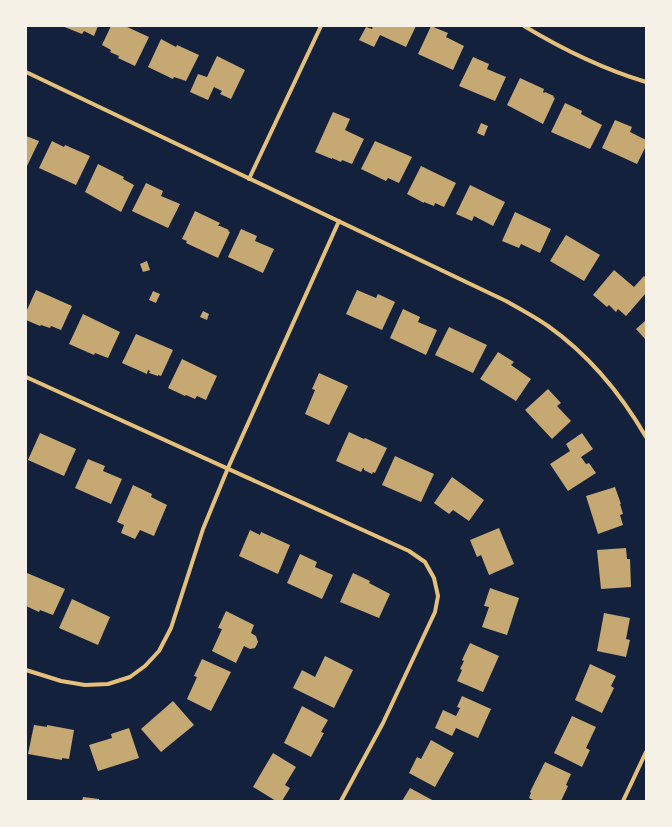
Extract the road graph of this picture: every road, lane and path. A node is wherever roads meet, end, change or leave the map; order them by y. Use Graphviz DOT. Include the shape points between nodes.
graph roads {
  1 [pos="322,26"];
  2 [pos="524,26"];
  3 [pos="26,72"];
  4 [pos="646,82"];
  5 [pos="249,179"];
  6 [pos="339,221"];
  7 [pos="26,377"];
  8 [pos="646,437"];
  9 [pos="228,468"];
  10 [pos="26,670"];
  11 [pos="646,752"];
  12 [pos="341,801"];
  13 [pos="623,801"];
  1 -- 5 [label="street"];
  2 -- 4 [label="street" via="545,39 618,74"];
  3 -- 5 [label="street"];
  5 -- 6 [label="street"];
  6 -- 8 [label="street" via="506,301 547,325 569,342 606,379 630,410"];
  6 -- 9 [label="street"];
  7 -- 9 [label="street"];
  9 -- 10 [label="street" via="203,530 171,628 159,651 145,666 130,677 108,684 85,685"];
  9 -- 12 [label="street" via="409,551 425,562 434,578 438,596 435,612 383,723"];
  11 -- 13 [label="street"];
}
